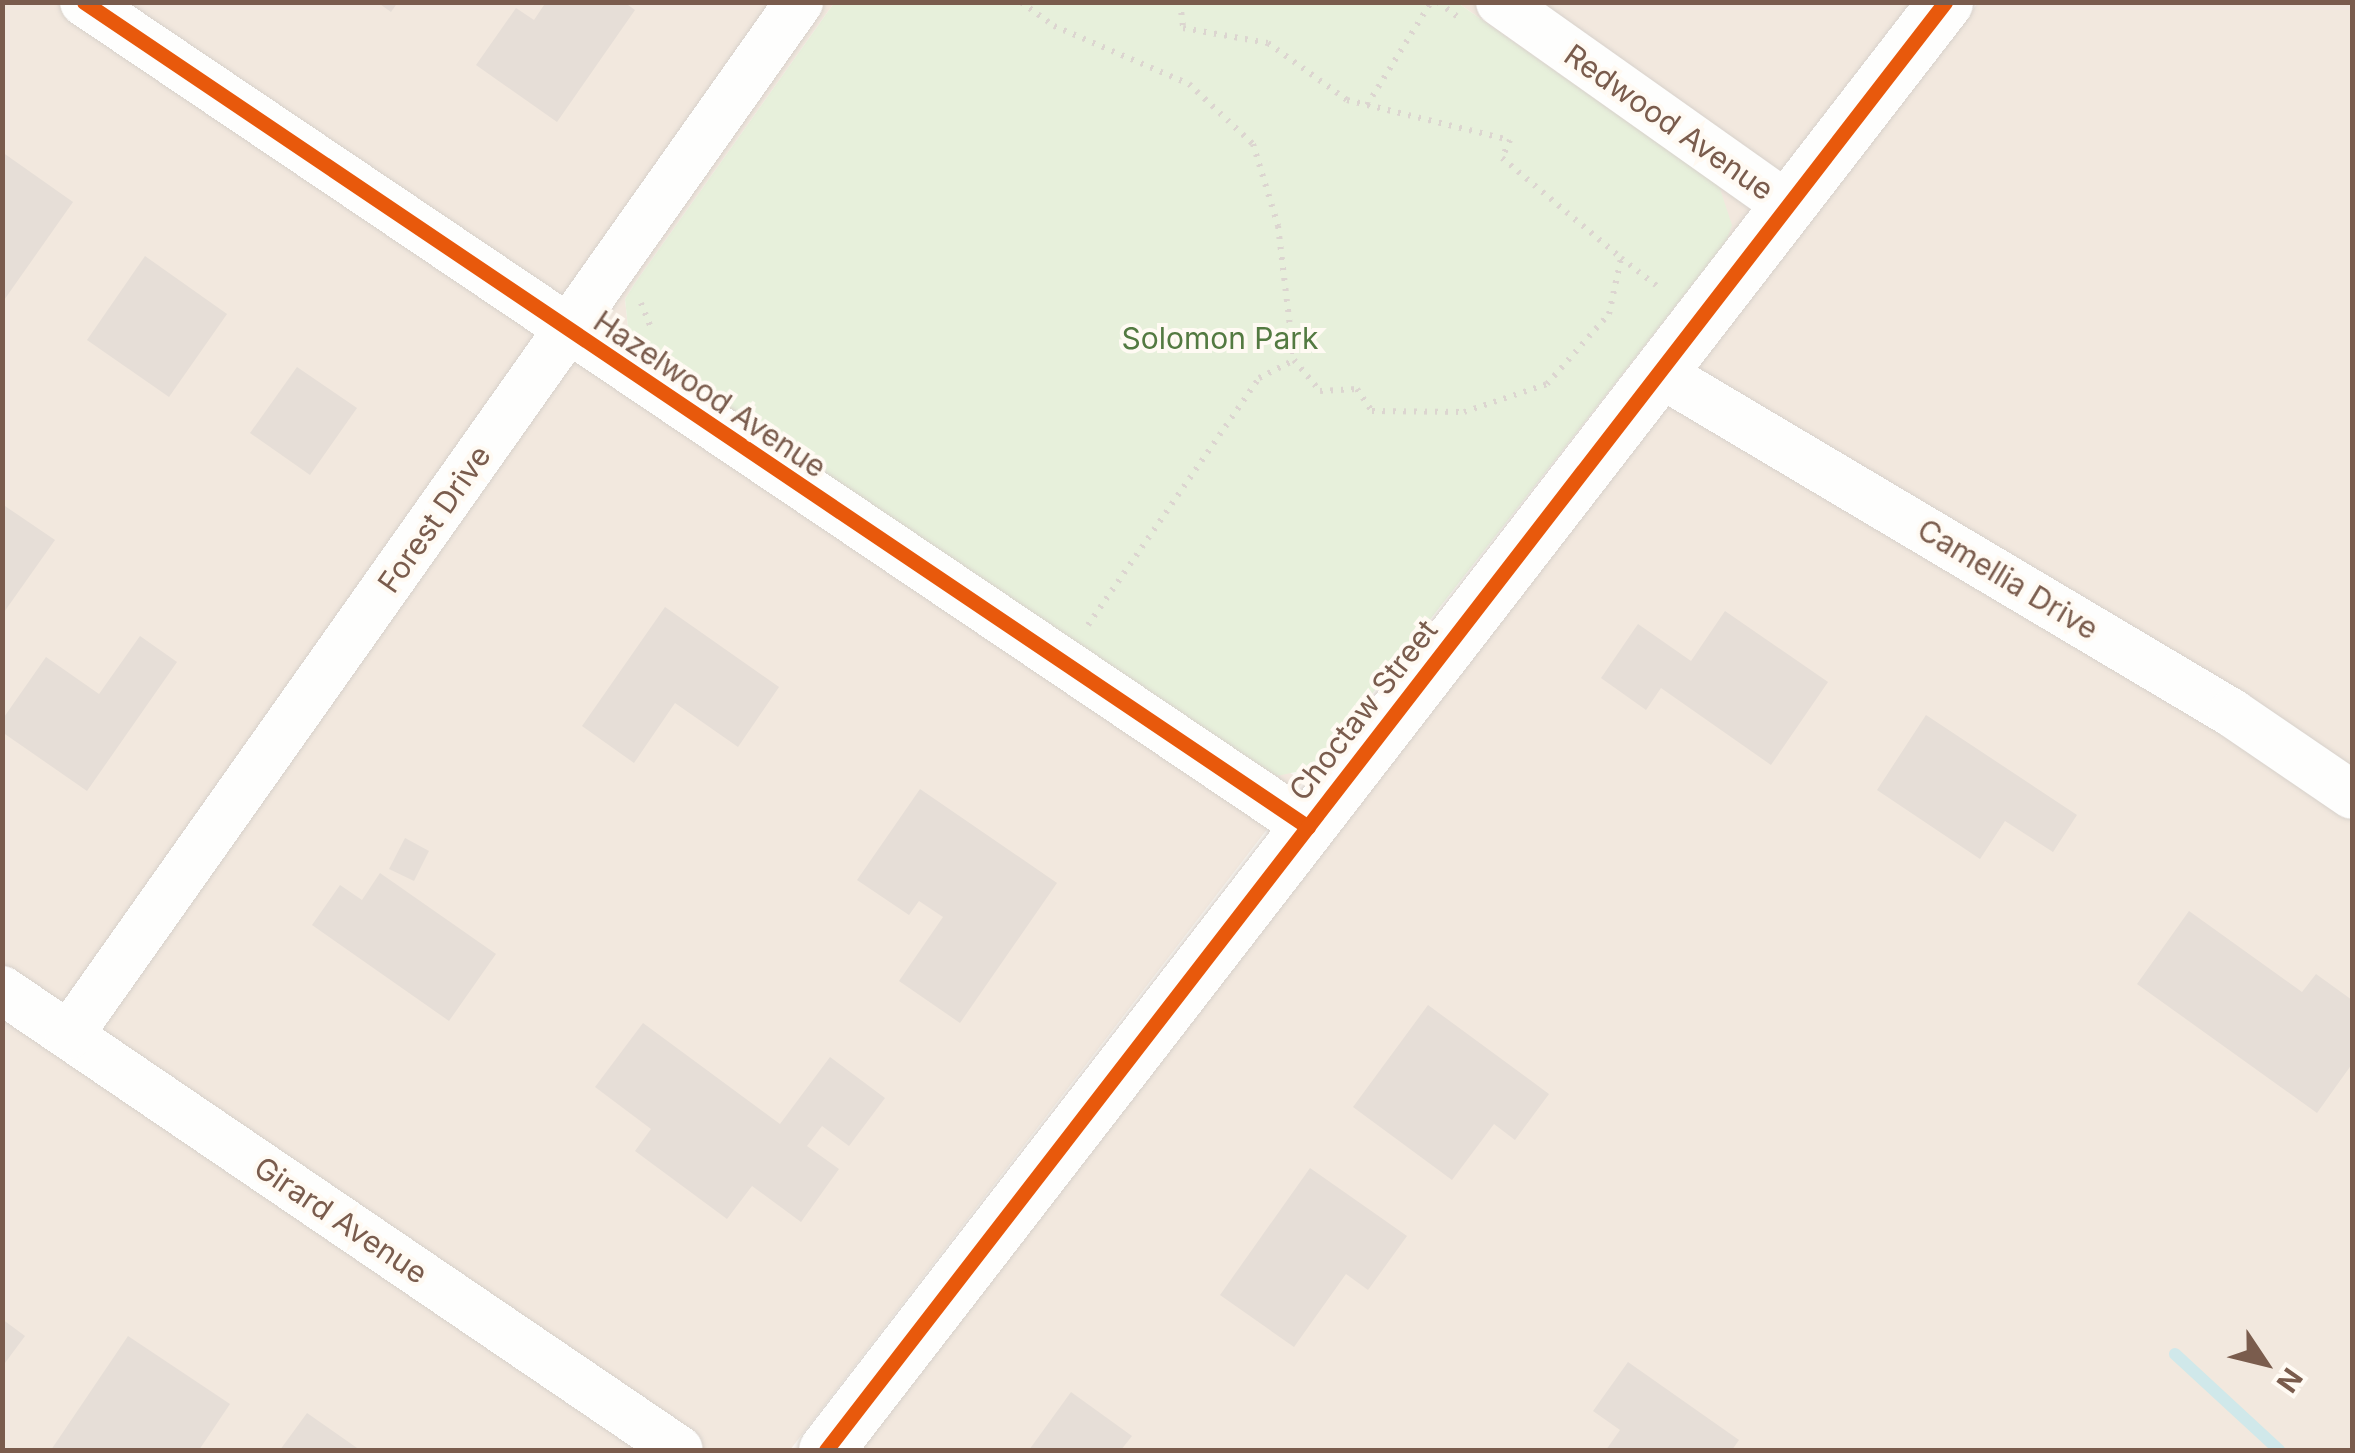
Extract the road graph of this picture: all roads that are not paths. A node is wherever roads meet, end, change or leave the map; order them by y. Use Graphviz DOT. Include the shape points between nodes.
graph roads {
  1 [pos="84,2"];
  2 [pos="799,2"];
  3 [pos="1945,2"];
  4 [pos="1485,14"];
  5 [pos="1788,206"];
  6 [pos="566,331"];
  7 [pos="1658,372"];
  8 [pos="2352,795"];
  9 [pos="1308,827"];
  10 [pos="2,990"];
  11 [pos="69,1035"];
  12 [pos="679,1450"];
  13 [pos="826,1450"];
  1 -- 6 [label="street, Hazelwood Avenue"];
  2 -- 6 [label="street, Forest Drive"];
  3 -- 5 [label="street, Choctaw Street"];
  4 -- 5 [label="street, Redwood Avenue"];
  5 -- 7 [label="street, Choctaw Street"];
  6 -- 9 [label="street, Hazelwood Avenue"];
  6 -- 11 [label="street, Forest Drive"];
  7 -- 8 [label="street, Camellia Drive" via="2232,713"];
  7 -- 9 [label="street, Choctaw Street"];
  9 -- 13 [label="street, Choctaw Street"];
  10 -- 11 [label="street, Girard Avenue"];
  11 -- 12 [label="street, Girard Avenue"];
}
